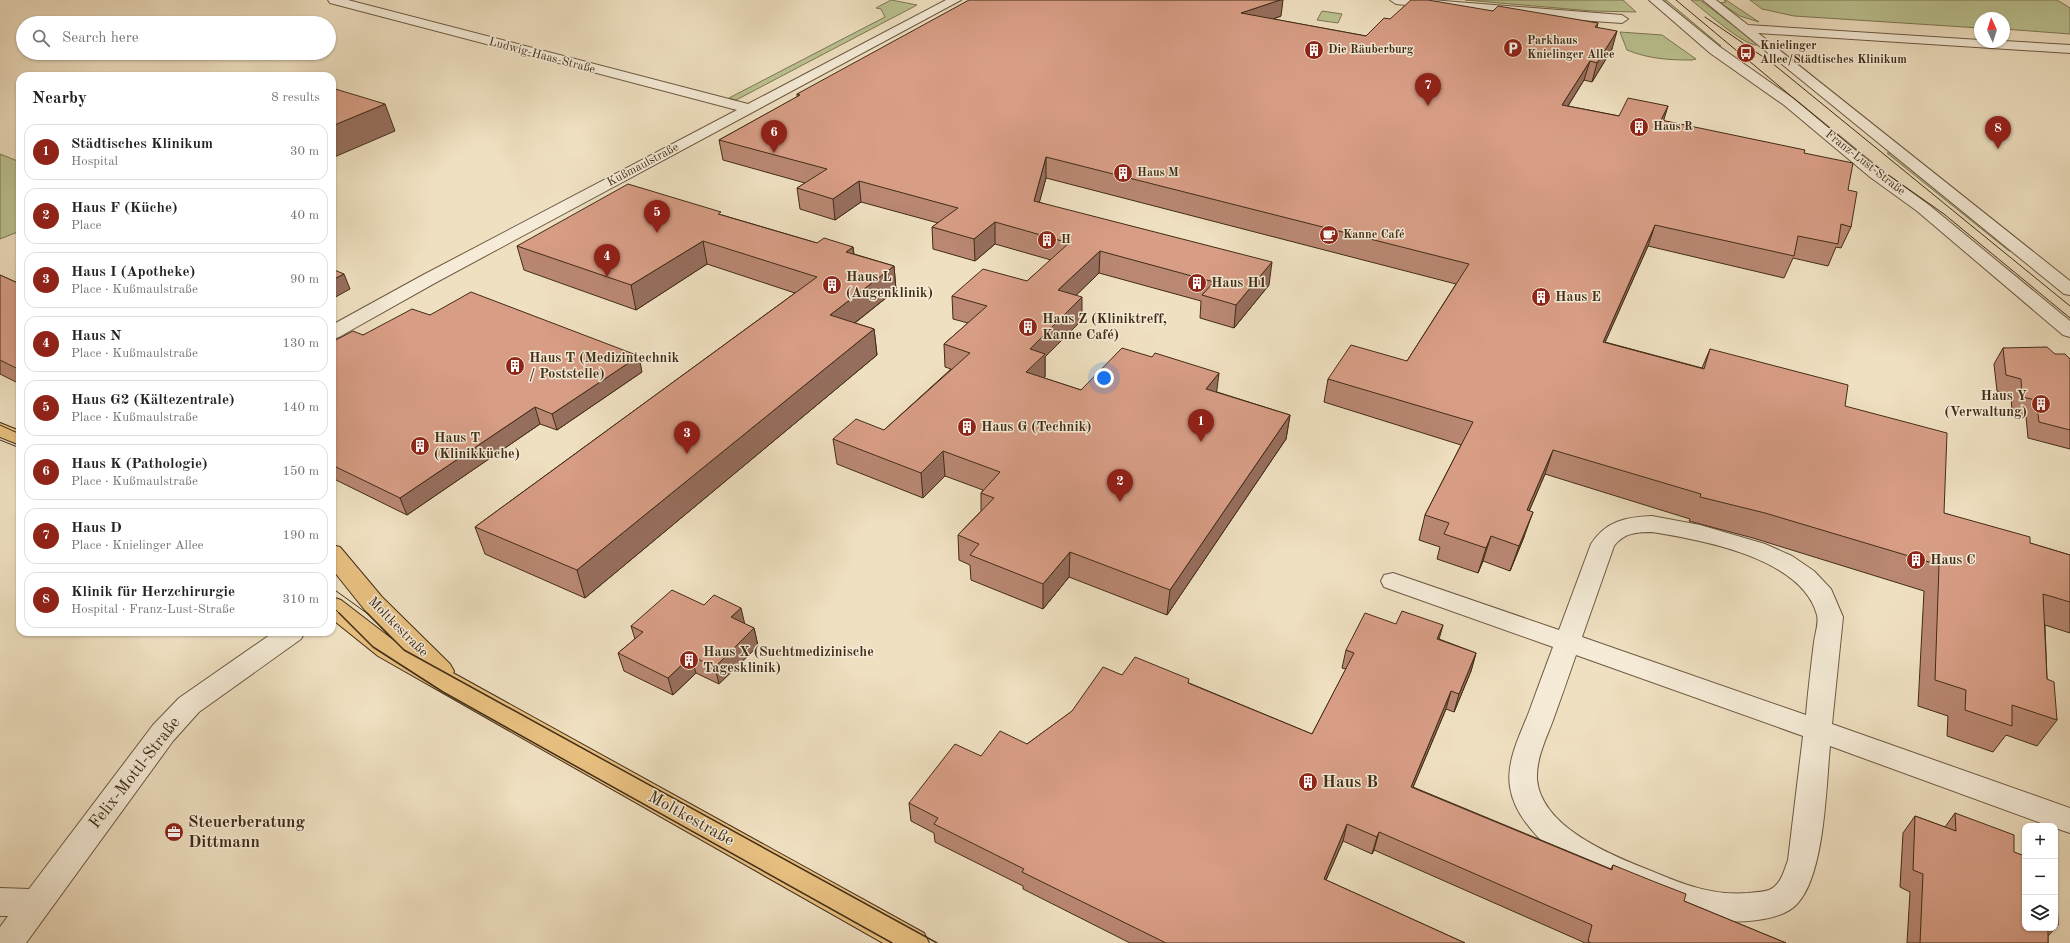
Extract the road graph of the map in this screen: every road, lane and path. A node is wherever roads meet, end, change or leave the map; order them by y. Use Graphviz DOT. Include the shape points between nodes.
graph roads {
  1 [pos="334,0"];
  2 [pos="955,0"];
  3 [pos="1396,0"];
  4 [pos="1655,0"];
  5 [pos="1709,0"];
  6 [pos="1622,19"];
  7 [pos="1747,29"];
  8 [pos="2070,49"];
  9 [pos="750,109"];
  10 [pos="2070,290"];
  11 [pos="336,331"];
  12 [pos="2070,331"];
  13 [pos="0,429"];
  14 [pos="16,437"];
  15 [pos="336,559"];
  16 [pos="1393,581"];
  17 [pos="336,609"];
  18 [pos="286,636"];
  19 [pos="1566,642"];
  20 [pos="469,696"];
  21 [pos="1818,730"];
  22 [pos="2070,821"];
  23 [pos="0,902"];
  24 [pos="36,903"];
  25 [pos="7,943"];
  26 [pos="912,943"];
  1 -- 9 [label="street, Ludwig-Haas-Straße"];
  2 -- 9 [label="street, Kußmaulstraße"];
  3 -- 6 [label="street"];
  4 -- 12 [label="street, Franz-Lust-Straße" via="1715,50 1789,102 1876,174 1923,208"];
  5 -- 7 [label="street"];
  7 -- 8 [label="street"];
  7 -- 10 [label="street"];
  9 -- 11 [label="street, Kußmaulstraße"];
  13 -- 14 [label="main road"];
  15 -- 20 [label="main road, Moltkestraße" via="373,604"];
  16 -- 19 [label="street"];
  17 -- 20 [label="main road, Moltkestraße" via="387,649"];
  18 -- 24 [label="street, Felix-Mottl-Straße" via="188,705 163,733"];
  19 -- 21 [label="street"];
  19 -- 21 [label="street" via="1603,544 1613,531 1622,527 1652,524 1701,533 1762,552 1808,580 1818,589 1829,608"];
  19 -- 21 [label="street" via="1524,763 1521,773 1522,787 1541,819 1556,836 1581,853 1674,895 1702,904 1733,908 1761,906 1784,898 1795,881 1803,860"];
  20 -- 26 [label="main road, Moltkestraße"];
  21 -- 22 [label="street"];
  23 -- 24 [label="street"];
  24 -- 25 [label="street, Felix-Mottl-Straße"];
}
